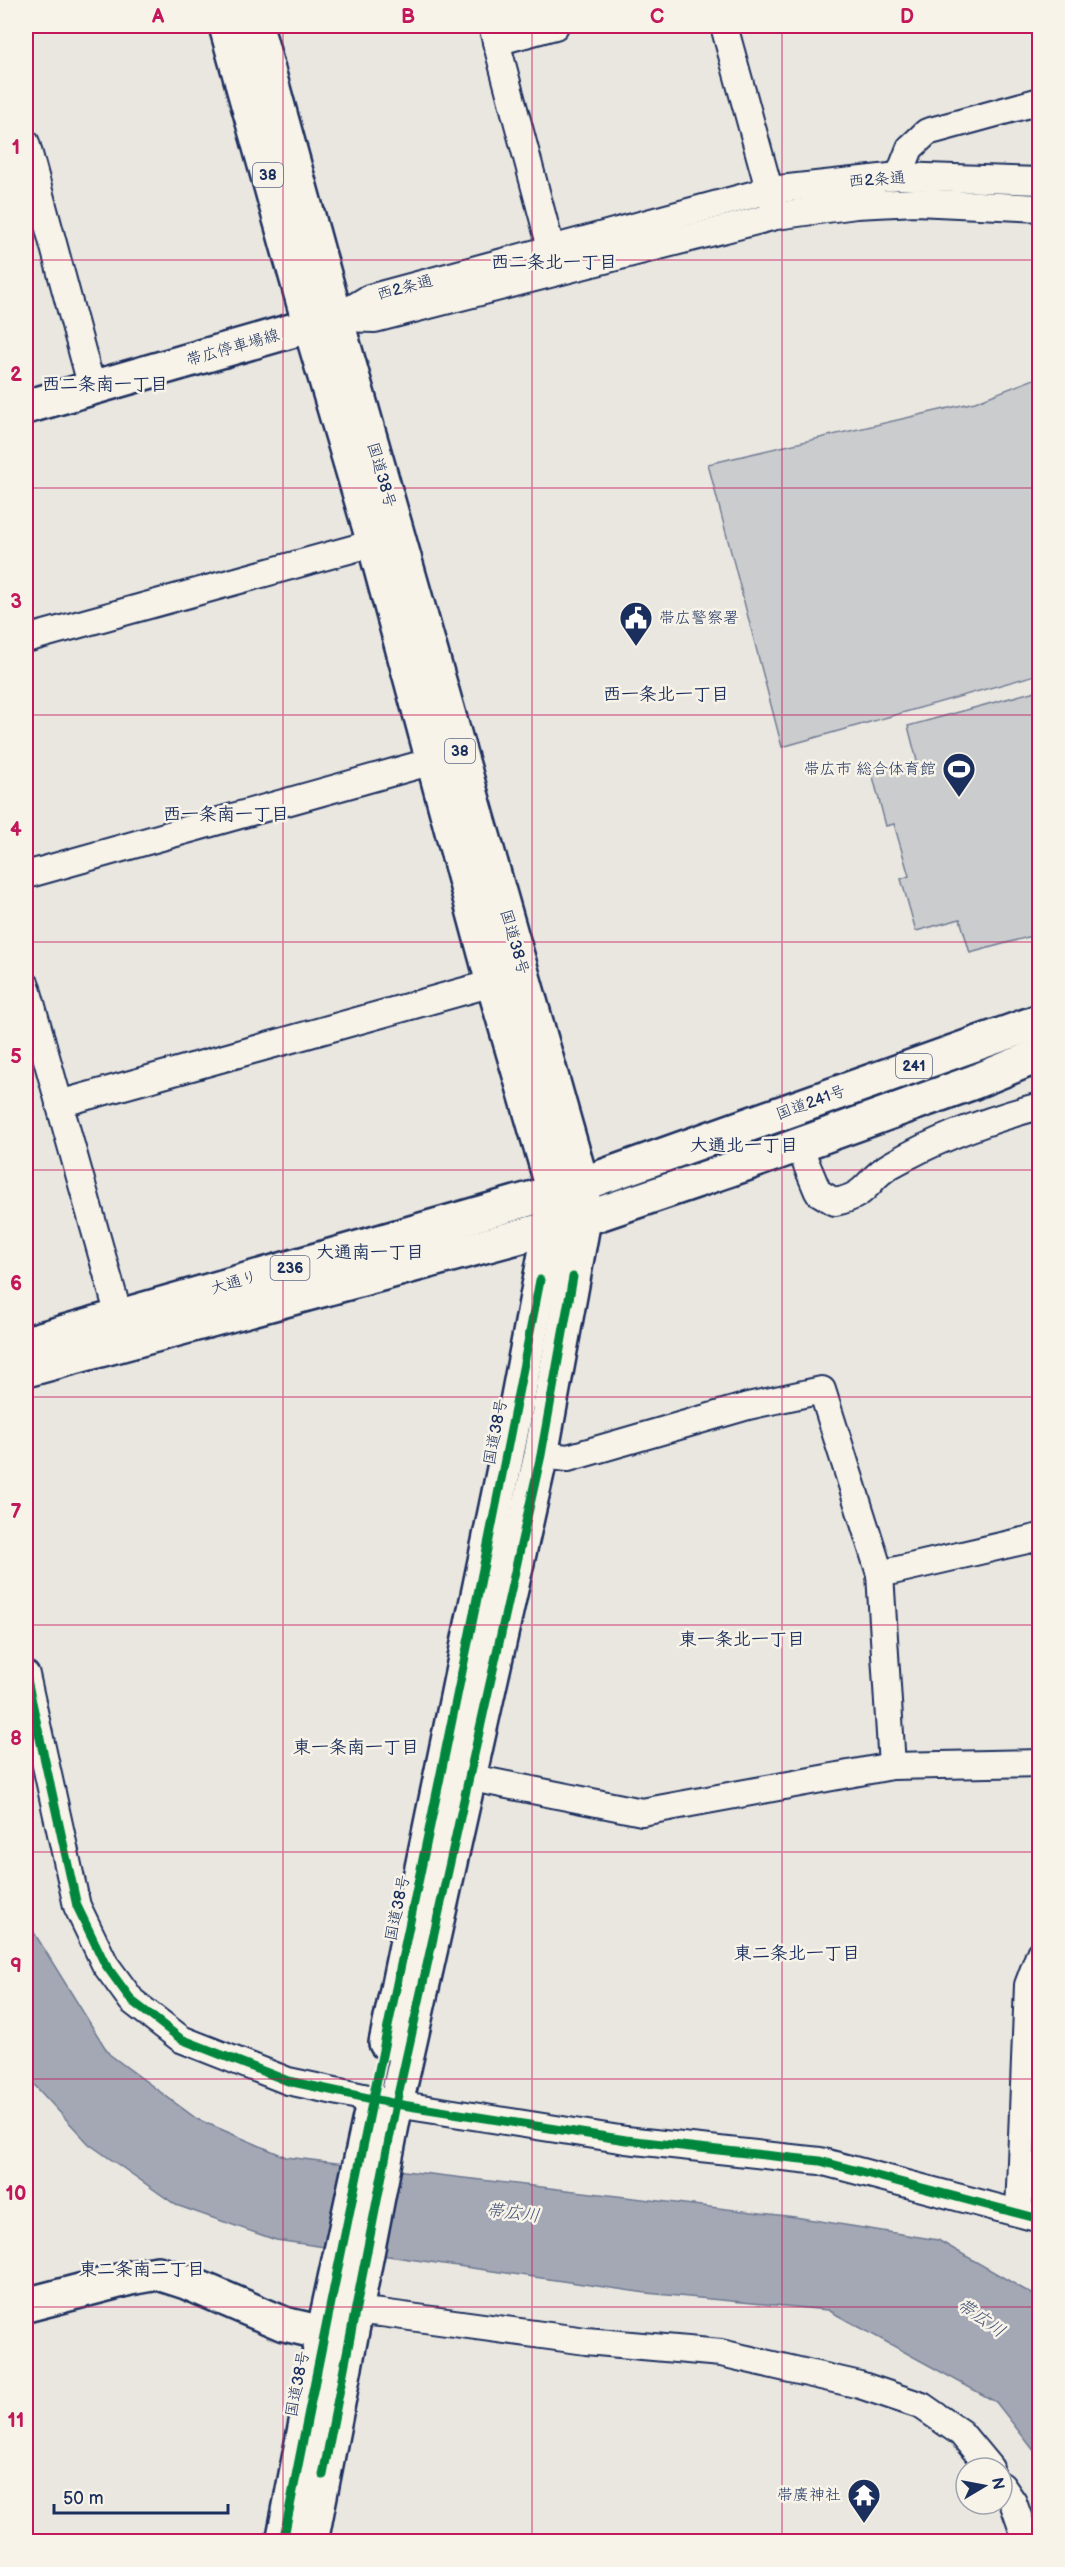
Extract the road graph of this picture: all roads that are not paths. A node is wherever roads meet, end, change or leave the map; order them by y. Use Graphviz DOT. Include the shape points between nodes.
graph roads {
  1 [pos="226,26"];
  2 [pos="256,26"];
  3 [pos="555,26"];
  4 [pos="724,26"];
  5 [pos="494,34"];
  6 [pos="1040,100"];
  7 [pos="26,143"];
  8 [pos="900,176"];
  9 [pos="1040,181"];
  10 [pos="770,190"];
  11 [pos="1040,208"];
  12 [pos="776,216"];
  13 [pos="552,248"];
  14 [pos="323,322"];
  15 [pos="92,388"];
  16 [pos="26,407"];
  17 [pos="374,543"];
  18 [pos="26,639"];
  19 [pos="433,762"];
  20 [pos="26,875"];
  21 [pos="493,983"];
  22 [pos="26,984"];
  23 [pos="1040,1021"];
  24 [pos="1040,1055"];
  25 [pos="59,1104"];
  26 [pos="1040,1106"];
  27 [pos="798,1144"];
  28 [pos="568,1188"];
  29 [pos="584,1219"];
  30 [pos="550,1228"];
  31 [pos="118,1316"];
  32 [pos="26,1343"];
  33 [pos="26,1370"];
  34 [pos="541,1455"];
  35 [pos="1040,1537"];
  36 [pos="880,1574"];
  37 [pos="26,1675"];
  38 [pos="1040,1763"];
  39 [pos="892,1766"];
  40 [pos="467,1777"];
  41 [pos="1040,1953"];
  42 [pos="382,2113"];
  43 [pos="1029,2216"];
  44 [pos="26,2305"];
  45 [pos="339,2323"];
  46 [pos="980,2456"];
  47 [pos="1014,2505"];
  48 [pos="283,2541"];
  49 [pos="311,2541"];
  50 [pos="1027,2541"];
  1 -- 14 [label="main road, 国道38号 / 38"];
  2 -- 14 [label="main road, 国道38号 / 38"];
  3 -- 5 [label="street"];
  4 -- 10 [label="street"];
  5 -- 13 [label="street"];
  6 -- 8 [label="street" via="927,132 910,148"];
  7 -- 15 [label="street"];
  8 -- 9 [label="street, 西2条通"];
  8 -- 10 [label="street, 西2条通"];
  10 -- 12 [label="street"];
  10 -- 13 [label="street, 西2条通"];
  11 -- 12 [label="street, 西2条通" via="916,202"];
  12 -- 14 [label="street, 西2条通" via="375,319"];
  13 -- 14 [label="street, 西2条通" via="369,298"];
  14 -- 15 [label="main road, 帯広停車場線"];
  14 -- 17 [label="main road, 国道38号 / 38"];
  14 -- 28 [label="main road, 国道38号 / 38"];
  15 -- 16 [label="main road, 帯広停車場線"];
  17 -- 18 [label="street"];
  17 -- 19 [label="main road, 国道38号 / 38"];
  19 -- 20 [label="street"];
  19 -- 21 [label="main road, 国道38号 / 38"];
  21 -- 25 [label="street"];
  21 -- 28 [label="main road, 国道38号 / 38"];
  22 -- 25 [label="street"];
  23 -- 28 [label="main road, 国道241号 / 241"];
  24 -- 27 [label="main road, 国道241号 / 241"];
  25 -- 31 [label="street"];
  26 -- 27 [label="street" via="938,1139 887,1167 864,1191 835,1203 818,1192"];
  27 -- 29 [label="main road, 国道241号 / 241"];
  28 -- 29 [label="main road, 国道38号 / 38"];
  28 -- 30 [label="main road, 国道38号 / 38"];
  28 -- 31 [label="main road, 大通り / 236"];
  29 -- 30 [label="main road, 大通り / 236"];
  29 -- 34 [label="main road, 国道38号 / 38"];
  30 -- 33 [label="main road, 大通り / 236"];
  30 -- 42 [label="main road, 国道38号 / 38"];
  31 -- 32 [label="main road, 大通り / 236"];
  34 -- 36 [label="street" via="568,1458 748,1406 822,1390"];
  34 -- 40 [label="main road, 国道38号 / 38"];
  35 -- 36 [label="street"];
  36 -- 39 [label="street"];
  37 -- 42 [label="street" via="77,1906 105,1964 132,2001 180,2038"];
  38 -- 39 [label="street"];
  39 -- 40 [label="street" via="642,1812"];
  40 -- 42 [label="main road, 国道38号 / 38"];
  41 -- 43 [label="street" via="1028,1985"];
  42 -- 43 [label="street" via="820,2162"];
  42 -- 45 [label="main road, 国道38号 / 38"];
  44 -- 45 [label="main road" via="158,2273 284,2324"];
  45 -- 46 [label="street" via="381,2313 586,2341 722,2353 860,2385 922,2406 961,2433"];
  45 -- 48 [label="main road, 国道38号 / 38"];
  45 -- 49 [label="main road, 国道38号 / 38"];
  47 -- 50 [label="street"];
}
